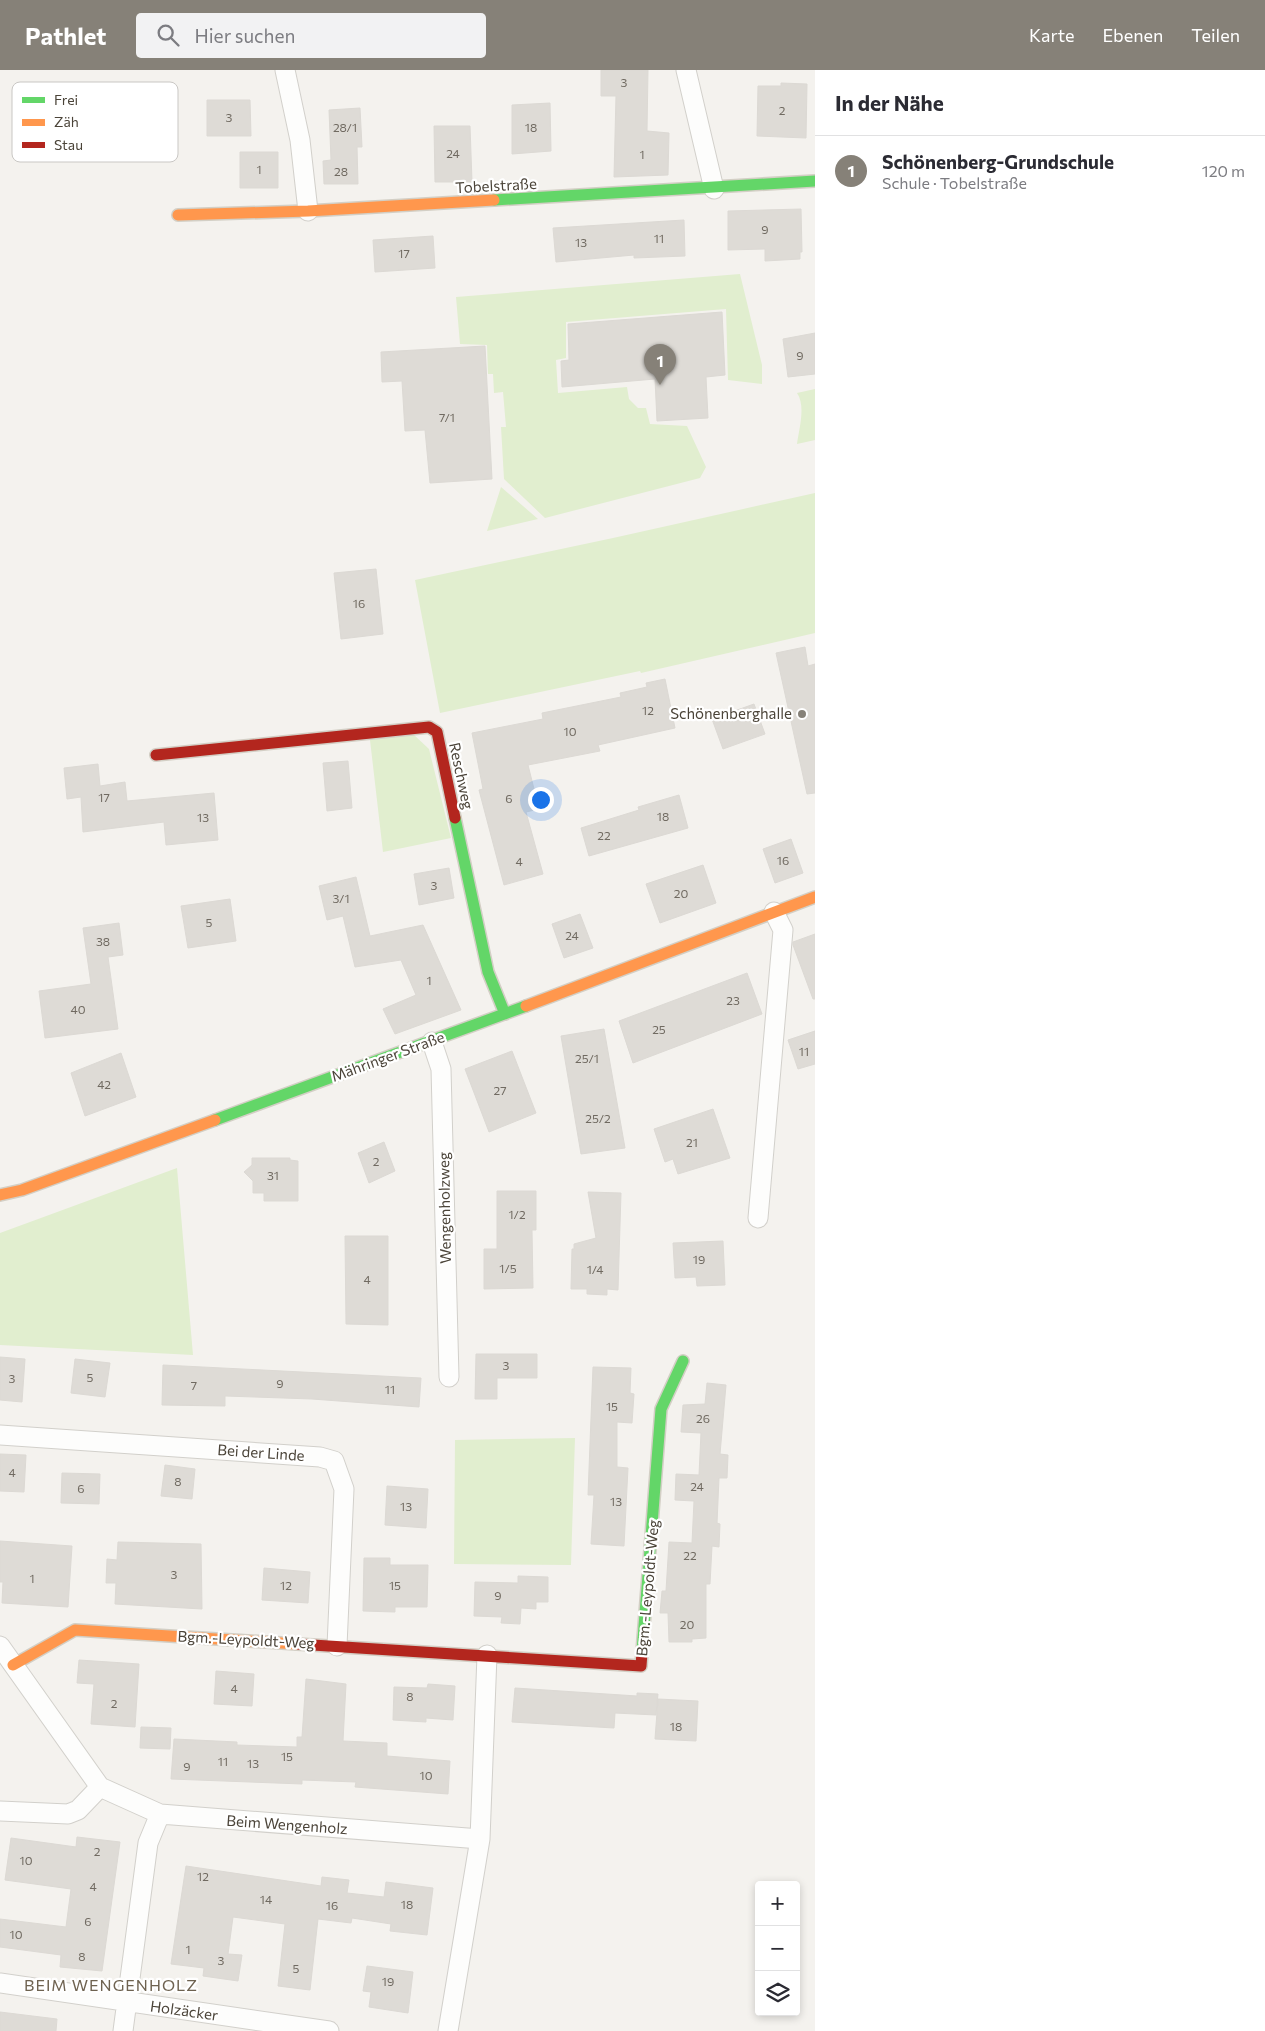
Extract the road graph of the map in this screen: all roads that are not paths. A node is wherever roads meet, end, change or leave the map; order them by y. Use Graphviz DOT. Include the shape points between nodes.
graph roads {
  1 [pos="285,70"];
  2 [pos="686,70"];
  3 [pos="815,181"];
  4 [pos="714,188"];
  5 [pos="308,212"];
  6 [pos="178,215"];
  7 [pos="156,755"];
  8 [pos="815,898"];
  9 [pos="774,912"];
  10 [pos="505,1014"];
  11 [pos="432,1042"];
  12 [pos="0,1195"];
  13 [pos="758,1218"];
  14 [pos="682,1361"];
  15 [pos="449,1376"];
  16 [pos="0,1435"];
  17 [pos="0,1646"];
  18 [pos="337,1646"];
  19 [pos="488,1655"];
  20 [pos="13,1665"];
  21 [pos="100,1787"];
  22 [pos="0,1811"];
  23 [pos="160,1814"];
  24 [pos="480,1839"];
  25 [pos="0,1983"];
  26 [pos="127,2002"];
  27 [pos="123,2031"];
  28 [pos="329,2031"];
  29 [pos="448,2031"];
  1 -- 5 [label="street" via="300,140"];
  2 -- 4 [label="street"];
  3 -- 4 [label="street, Tobelstraße"];
  4 -- 5 [label="street, Tobelstraße"];
  5 -- 6 [label="street, Tobelstraße"];
  7 -- 10 [label="street, Reschweg" via="429,727 436,732 488,972"];
  8 -- 9 [label="street, Mähringer Straße"];
  9 -- 10 [label="street, Mähringer Straße"];
  9 -- 13 [label="street" via="783,930"];
  10 -- 11 [label="street, Mähringer Straße"];
  11 -- 12 [label="street, Mähringer Straße" via="22,1190"];
  11 -- 15 [label="street, Wengenholzweg" via="441,1069"];
  14 -- 19 [label="street, Bgm.-Leypoldt-Weg" via="661,1409 641,1666"];
  16 -- 18 [label="street, Bei der Linde" via="320,1457 334,1461 344,1488"];
  17 -- 20 [label="street"];
  18 -- 19 [label="street, Bgm.-Leypoldt-Weg"];
  18 -- 20 [label="street, Bgm.-Leypoldt-Weg" via="75,1630"];
  19 -- 24 [label="street"];
  20 -- 21 [label="street"];
  21 -- 22 [label="street" via="78,1810 68,1814"];
  21 -- 23 [label="street, Beim Wengenholz"];
  23 -- 24 [label="street, Beim Wengenholz"];
  23 -- 26 [label="street" via="148,1843"];
  24 -- 29 [label="street"];
  25 -- 26 [label="street, Holzäcker"];
  26 -- 27 [label="street"];
  26 -- 28 [label="street, Holzäcker"];
}
